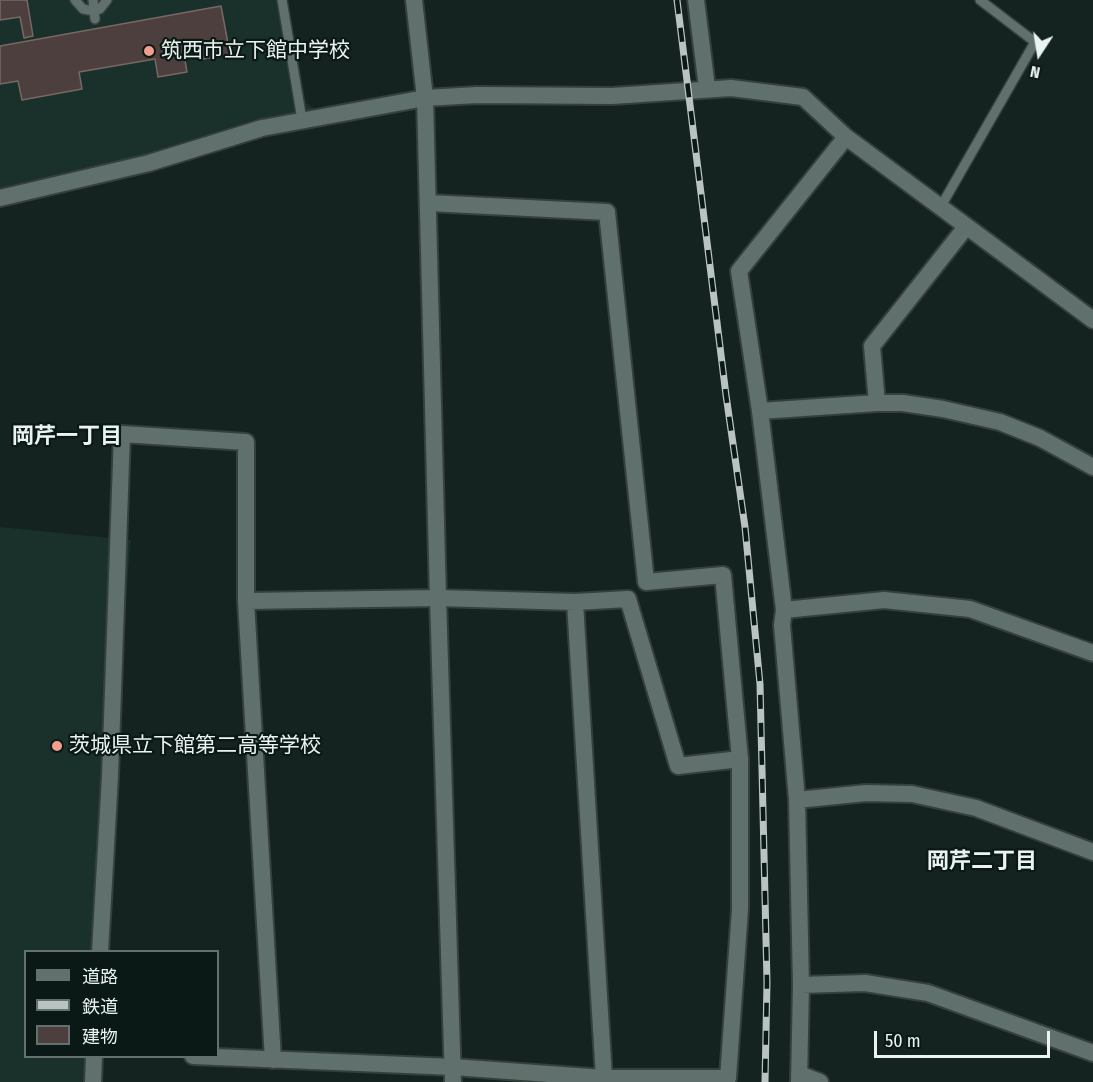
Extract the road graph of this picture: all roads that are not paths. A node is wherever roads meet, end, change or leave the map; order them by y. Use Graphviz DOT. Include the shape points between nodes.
graph roads {
  1 [pos="75,0"];
  2 [pos="93,0"];
  3 [pos="107,0"];
  4 [pos="282,0"];
  5 [pos="414,0"];
  6 [pos="696,0"];
  7 [pos="980,0"];
  8 [pos="95,15"];
  9 [pos="707,88"];
  10 [pos="425,98"];
  11 [pos="302,120"];
  12 [pos="846,137"];
  13 [pos="0,198"];
  14 [pos="429,204"];
  15 [pos="940,208"];
  16 [pos="966,227"];
  17 [pos="1093,320"];
  18 [pos="877,403"];
  19 [pos="760,411"];
  20 [pos="1093,467"];
  21 [pos="646,582"];
  22 [pos="438,598"];
  23 [pos="627,599"];
  24 [pos="246,601"];
  25 [pos="576,602"];
  26 [pos="784,610"];
  27 [pos="1093,653"];
  28 [pos="741,759"];
  29 [pos="797,800"];
  30 [pos="1093,852"];
  31 [pos="100,950"];
  32 [pos="801,986"];
  33 [pos="1093,1053"];
  34 [pos="219,1057"];
  35 [pos="94,1058"];
  36 [pos="273,1060"];
  37 [pos="453,1075"];
  38 [pos="604,1078"];
  39 [pos="799,1078"];
  40 [pos="648,1080"];
  41 [pos="93,1082"];
  42 [pos="820,1082"];
  1 -- 8 [label="lane"];
  2 -- 8 [label="lane"];
  3 -- 8 [label="lane"];
  4 -- 11 [label="lane"];
  5 -- 10 [label="street"];
  6 -- 9 [label="street"];
  7 -- 15 [label="lane" via="1035,42"];
  9 -- 10 [label="street" via="612,96"];
  9 -- 12 [label="street" via="803,98"];
  10 -- 11 [label="street"];
  10 -- 14 [label="street"];
  11 -- 13 [label="street" via="262,128 149,163"];
  12 -- 15 [label="street"];
  12 -- 19 [label="street" via="739,271"];
  14 -- 21 [label="street" via="607,212"];
  14 -- 22 [label="street"];
  15 -- 16 [label="street"];
  16 -- 17 [label="street"];
  16 -- 18 [label="street" via="872,346"];
  18 -- 19 [label="street"];
  18 -- 20 [label="street" via="903,403 1000,422 1040,438"];
  19 -- 26 [label="street"];
  21 -- 23 [label="street"];
  21 -- 28 [label="street" via="723,575"];
  22 -- 24 [label="street"];
  22 -- 25 [label="street"];
  22 -- 37 [label="street"];
  23 -- 25 [label="street"];
  23 -- 28 [label="street" via="678,766"];
  24 -- 31 [label="street" via="246,442 122,434"];
  24 -- 36 [label="street"];
  25 -- 38 [label="street"];
  26 -- 27 [label="street" via="884,600 970,609"];
  26 -- 29 [label="street" via="782,625"];
  28 -- 40 [label="street" via="741,909 728,1078"];
  29 -- 30 [label="street" via="866,793 912,794 976,808"];
  29 -- 32 [label="street"];
  32 -- 33 [label="street" via="865,983 928,993"];
  32 -- 39 [label="street"];
  34 -- 36 [label="street"];
  35 -- 41 [label="street"];
  36 -- 37 [label="street"];
  37 -- 38 [label="street"];
  38 -- 40 [label="street"];
  39 -- 42 [label="street"];
}
